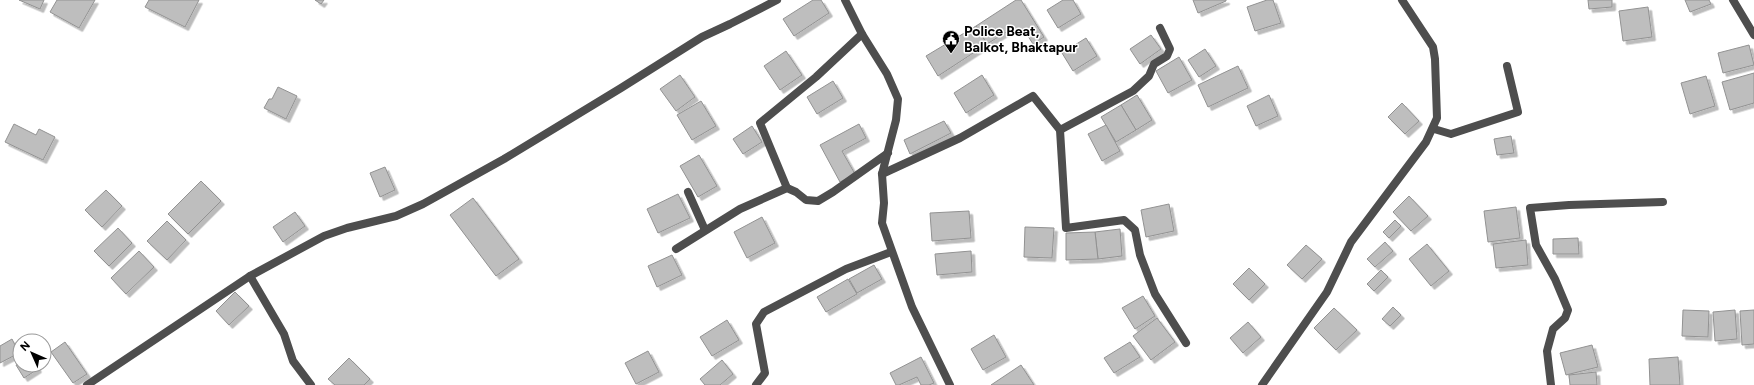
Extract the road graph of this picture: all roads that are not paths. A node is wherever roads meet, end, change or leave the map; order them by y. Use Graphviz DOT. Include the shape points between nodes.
graph roads {
  1 [pos="776,0"];
  2 [pos="844,0"];
  3 [pos="1402,0"];
  4 [pos="1733,0"];
  5 [pos="1160,28"];
  6 [pos="862,34"];
  7 [pos="1754,35"];
  8 [pos="1507,66"];
  9 [pos="1434,129"];
  10 [pos="1060,130"];
  11 [pos="888,153"];
  12 [pos="882,174"];
  13 [pos="787,188"];
  14 [pos="688,192"];
  15 [pos="1663,202"];
  16 [pos="705,230"];
  17 [pos="676,249"];
  18 [pos="891,252"];
  19 [pos="250,276"];
  20 [pos="1186,343"];
  21 [pos="87,385"];
  22 [pos="311,385"];
  23 [pos="756,385"];
  24 [pos="950,385"];
  25 [pos="1262,385"];
  26 [pos="1551,385"];
  1 -- 19 [label="street" via="702,36 510,155 423,204 396,216 324,236"];
  2 -- 6 [label="street"];
  3 -- 9 [label="street" via="1433,47 1437,118"];
  4 -- 7 [label="street"];
  5 -- 10 [label="street" via="1170,49 1168,56 1154,64 1148,76 1133,91"];
  6 -- 11 [label="street" via="887,74 898,99"];
  6 -- 13 [label="street" via="816,77 760,123"];
  8 -- 9 [label="street" via="1518,112 1451,134"];
  9 -- 25 [label="street" via="1351,242 1327,292"];
  10 -- 12 [label="street" via="1033,96 960,138"];
  10 -- 20 [label="street" via="1066,228 1124,220 1135,230 1140,255 1155,294"];
  11 -- 12 [label="street"];
  11 -- 13 [label="street" via="844,185 818,200 806,200"];
  12 -- 18 [label="street" via="882,223"];
  13 -- 16 [label="street" via="740,209"];
  14 -- 16 [label="street"];
  15 -- 26 [label="street" via="1530,208 1536,245 1555,279 1568,310 1565,318 1553,328 1547,351"];
  16 -- 17 [label="street"];
  18 -- 23 [label="street" via="846,269 764,312 756,324 765,373"];
  18 -- 24 [label="street" via="912,308"];
  19 -- 21 [label="street"];
  19 -- 22 [label="street" via="284,334 293,361"];
}
